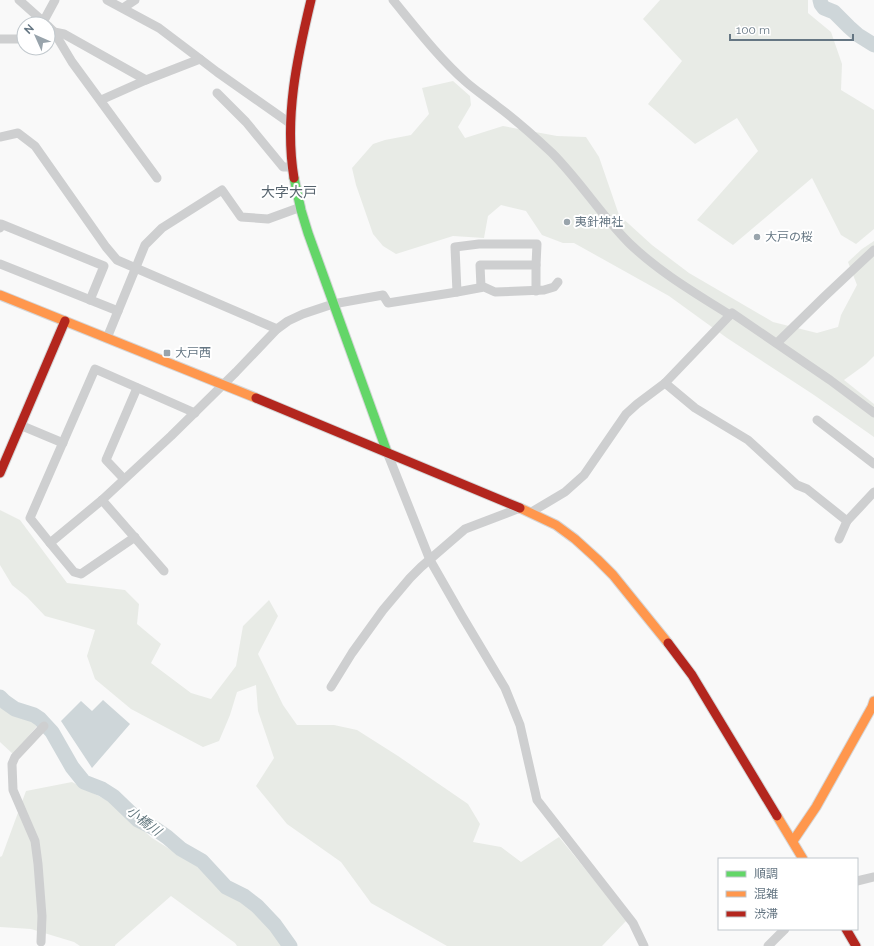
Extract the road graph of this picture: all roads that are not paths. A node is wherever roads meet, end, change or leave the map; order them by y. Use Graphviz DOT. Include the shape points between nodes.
graph roads {
  1 [pos="18,0"];
  2 [pos="55,0"];
  3 [pos="107,0"];
  4 [pos="135,0"];
  5 [pos="311,0"];
  6 [pos="393,0"];
  7 [pos="123,8"];
  8 [pos="37,16"];
  9 [pos="50,16"];
  10 [pos="56,30"];
  11 [pos="56,38"];
  12 [pos="0,39"];
  13 [pos="16,39"];
  14 [pos="200,58"];
  15 [pos="146,80"];
  16 [pos="217,93"];
  17 [pos="100,100"];
  18 [pos="291,124"];
  19 [pos="0,137"];
  20 [pos="293,167"];
  21 [pos="157,178"];
  22 [pos="301,207"];
  23 [pos="0,228"];
  24 [pos="874,250"];
  25 [pos="0,264"];
  26 [pos="536,265"];
  27 [pos="135,268"];
  28 [pos="558,282"];
  29 [pos="481,287"];
  30 [pos="536,291"];
  31 [pos="456,292"];
  32 [pos="0,295"];
  33 [pos="90,300"];
  34 [pos="333,304"];
  35 [pos="118,311"];
  36 [pos="730,315"];
  37 [pos="65,321"];
  38 [pos="278,329"];
  39 [pos="107,338"];
  40 [pos="777,343"];
  41 [pos="665,383"];
  42 [pos="223,385"];
  43 [pos="137,388"];
  44 [pos="195,413"];
  45 [pos="874,413"];
  46 [pos="817,420"];
  47 [pos="20,425"];
  48 [pos="63,444"];
  49 [pos="387,452"];
  50 [pos="874,464"];
  51 [pos="0,473"];
  52 [pos="124,479"];
  53 [pos="874,492"];
  54 [pos="102,500"];
  55 [pos="520,508"];
  56 [pos="530,512"];
  57 [pos="847,521"];
  58 [pos="135,537"];
  59 [pos="838,539"];
  60 [pos="50,543"];
  61 [pos="430,560"];
  62 [pos="164,571"];
  63 [pos="331,688"];
  64 [pos="873,706"];
  65 [pos="44,726"];
  66 [pos="793,841"];
  67 [pos="802,858"];
  68 [pos="874,877"];
  69 [pos="858,881"];
  70 [pos="785,930"];
  71 [pos="847,930"];
  72 [pos="41,942"];
  73 [pos="644,946"];
  74 [pos="768,946"];
  75 [pos="856,946"];
  1 -- 8 [label="street"];
  2 -- 9 [label="street"];
  3 -- 7 [label="street"];
  4 -- 7 [label="street"];
  5 -- 18 [label="street" via="298,60"];
  6 -- 36 [label="street" via="451,68 535,138 571,173 629,243 680,283"];
  7 -- 14 [label="street" via="158,28"];
  10 -- 15 [label="street"];
  11 -- 17 [label="street"];
  12 -- 13 [label="street"];
  14 -- 15 [label="street"];
  14 -- 18 [label="street"];
  15 -- 17 [label="street"];
  16 -- 20 [label="street" via="246,122 283,167"];
  17 -- 21 [label="street"];
  18 -- 20 [label="street"];
  19 -- 27 [label="street" via="18,133 35,146 117,260"];
  20 -- 22 [label="street"];
  22 -- 27 [label="street" via="268,219 241,217 222,190 162,228 145,245"];
  22 -- 34 [label="street"];
  23 -- 33 [label="street" via="1,224 104,266"];
  24 -- 40 [label="street"];
  25 -- 33 [label="street"];
  26 -- 29 [label="street" via="480,265"];
  26 -- 30 [label="street"];
  26 -- 31 [label="street" via="537,244 479,244 455,247"];
  27 -- 35 [label="street"];
  27 -- 38 [label="street"];
  28 -- 30 [label="street" via="554,287"];
  29 -- 30 [label="street" via="495,292"];
  29 -- 31 [label="street"];
  31 -- 34 [label="street" via="388,303 383,295"];
  32 -- 37 [label="street"];
  33 -- 35 [label="street"];
  34 -- 38 [label="street" via="303,314"];
  34 -- 49 [label="street"];
  35 -- 39 [label="street"];
  36 -- 40 [label="street" via="732,313"];
  36 -- 41 [label="street"];
  37 -- 39 [label="street"];
  37 -- 47 [label="street"];
  38 -- 42 [label="street"];
  39 -- 42 [label="street"];
  40 -- 45 [label="street"];
  41 -- 56 [label="street" via="626,414 584,475 565,492"];
  41 -- 57 [label="street" via="695,408 748,440 797,485 807,489"];
  42 -- 44 [label="street"];
  42 -- 49 [label="street"];
  43 -- 44 [label="street"];
  43 -- 48 [label="street" via="95,369"];
  43 -- 52 [label="street" via="106,460"];
  44 -- 52 [label="street"];
  46 -- 50 [label="street"];
  47 -- 48 [label="street"];
  47 -- 51 [label="street"];
  48 -- 60 [label="street" via="30,518"];
  49 -- 55 [label="street"];
  49 -- 61 [label="street"];
  52 -- 54 [label="street"];
  53 -- 57 [label="street"];
  54 -- 58 [label="street"];
  54 -- 60 [label="street"];
  55 -- 56 [label="street"];
  55 -- 61 [label="street" via="465,529"];
  56 -- 66 [label="street" via="556,525 597,559 677,654"];
  57 -- 59 [label="street"];
  58 -- 60 [label="street" via="81,574 74,572"];
  58 -- 62 [label="street"];
  61 -- 63 [label="street" via="410,578 383,610"];
  61 -- 73 [label="street" via="505,688 520,725 537,800 632,923"];
  64 -- 66 [label="street" via="816,808"];
  65 -- 72 [label="street" via="14,757 12,764 13,790 35,841 42,916"];
  66 -- 67 [label="street"];
  68 -- 69 [label="street"];
  70 -- 74 [label="street"];
  71 -- 75 [label="street"];
}
